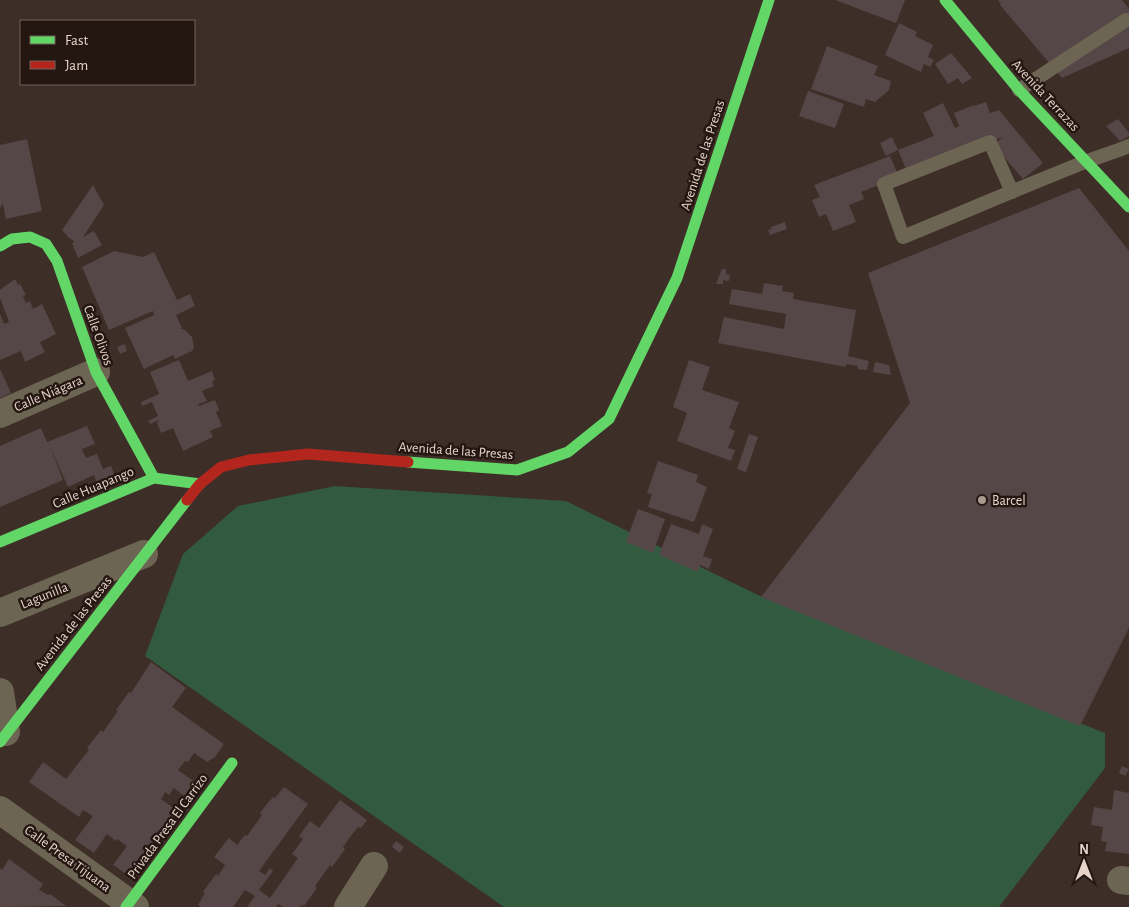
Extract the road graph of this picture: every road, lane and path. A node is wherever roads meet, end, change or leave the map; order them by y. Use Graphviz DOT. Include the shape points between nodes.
graph roads {
  1 [pos="769,0"];
  2 [pos="945,0"];
  3 [pos="1126,20"];
  4 [pos="1019,90"];
  5 [pos="1129,146"];
  6 [pos="1087,161"];
  7 [pos="1012,192"];
  8 [pos="1129,207"];
  9 [pos="0,246"];
  10 [pos="96,372"];
  11 [pos="0,414"];
  12 [pos="154,478"];
  13 [pos="200,484"];
  14 [pos="0,542"];
  15 [pos="144,554"];
  16 [pos="0,613"];
  17 [pos="0,692"];
  18 [pos="3,737"];
  19 [pos="232,763"];
  20 [pos="0,810"];
  21 [pos="374,866"];
  22 [pos="130,906"];
  23 [pos="348,907"];
  1 -- 13 [label="main road, Avenida de las Presas" via="677,278 609,418 568,452 517,470 308,454 249,460 221,467"];
  2 -- 4 [label="main road, Avenida Terrazas"];
  3 -- 4 [label="lane"];
  4 -- 6 [label="main road, Avenida Terrazas"];
  5 -- 6 [label="lane"];
  6 -- 7 [label="lane"];
  6 -- 8 [label="main road, Avenida Terrazas"];
  7 -- 7 [label="lane" via="990,142 884,184 903,237"];
  9 -- 10 [label="main road, Calle Olivos" via="12,239 30,237 46,244 57,261"];
  10 -- 11 [label="street, Calle Niágara"];
  10 -- 12 [label="main road, Calle Olivos"];
  12 -- 13 [label="main road, Calle Huapango"];
  12 -- 14 [label="main road, Calle Huapango"];
  13 -- 15 [label="main road, Avenida de las Presas"];
  15 -- 16 [label="street, Lagunilla"];
  15 -- 18 [label="main road, Avenida de las Presas"];
  17 -- 18 [label="street"];
  19 -- 22 [label="main road, Privada Presa El Carrizo"];
  20 -- 22 [label="street, Calle Presa Tijuana"];
  21 -- 23 [label="street"];
}
